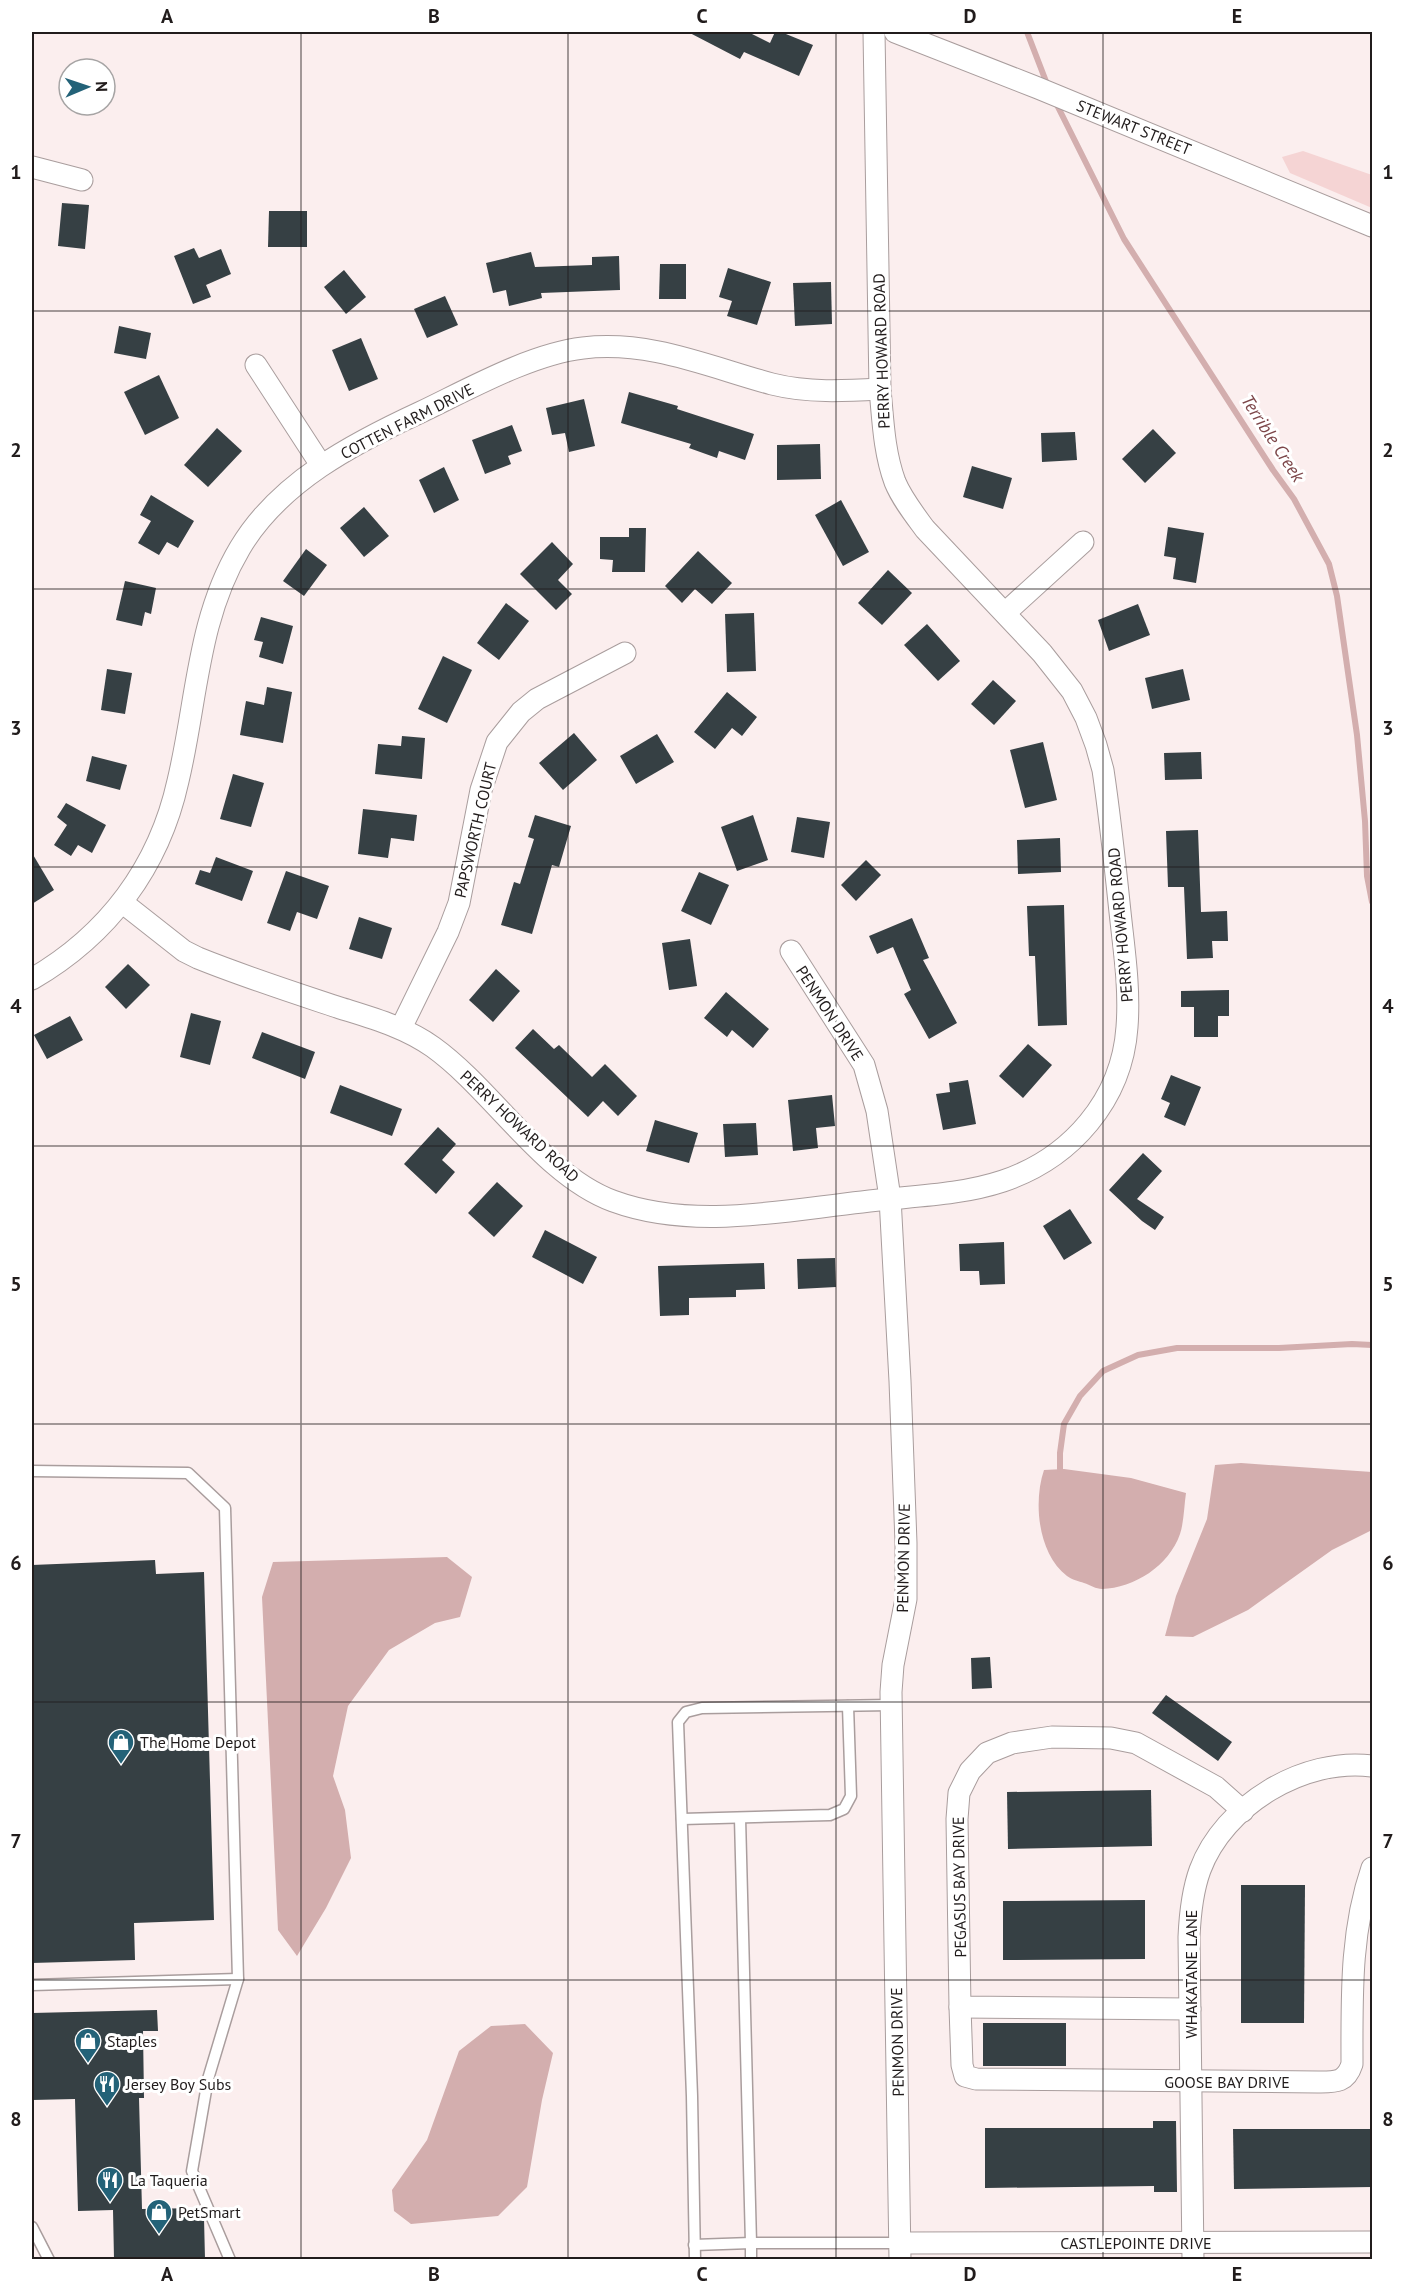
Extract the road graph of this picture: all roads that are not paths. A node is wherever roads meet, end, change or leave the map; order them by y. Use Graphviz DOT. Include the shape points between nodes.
graph roads {
  1 [pos="874,32"];
  2 [pos="895,32"];
  3 [pos="32,167"];
  4 [pos="82,180"];
  5 [pos="1372,226"];
  6 [pos="256,365"];
  7 [pos="880,390"];
  8 [pos="321,465"];
  9 [pos="1083,542"];
  10 [pos="1005,613"];
  11 [pos="625,653"];
  12 [pos="123,903"];
  13 [pos="791,951"];
  14 [pos="32,979"];
  15 [pos="401,1028"];
  16 [pos="890,1198"];
  17 [pos="32,1471"];
  18 [pos="892,1705"];
  19 [pos="848,1706"];
  20 [pos="1372,1766"];
  21 [pos="1243,1811"];
  22 [pos="740,1818"];
  23 [pos="682,1819"];
  24 [pos="1372,1868"];
  25 [pos="238,1979"];
  26 [pos="32,1985"];
  27 [pos="960,2007"];
  28 [pos="1190,2009"];
  29 [pos="1191,2082"];
  30 [pos="32,2227"];
  31 [pos="1372,2242"];
  32 [pos="751,2243"];
  33 [pos="694,2245"];
  34 [pos="900,2251"];
  35 [pos="1192,2251"];
  36 [pos="49,2259"];
  37 [pos="230,2259"];
  38 [pos="695,2259"];
  39 [pos="751,2259"];
  1 -- 7 [label="street, PERRY HOWARD ROAD"];
  2 -- 5 [label="street, STEWART STREET"];
  3 -- 4 [label="street"];
  6 -- 8 [label="street"];
  7 -- 8 [label="street, COTTEN FARM DRIVE" via="802,390 648,349 580,348 514,369 368,437"];
  7 -- 10 [label="street, PERRY HOWARD ROAD" via="884,439 896,484 925,529"];
  8 -- 12 [label="street, COTTEN FARM DRIVE" via="261,521 241,546 223,580 202,646 169,814 157,846"];
  9 -- 10 [label="street"];
  10 -- 16 [label="street, PERRY HOWARD ROAD" via="1072,691 1096,745 1107,799 1126,970 1124,1051 1098,1111 1049,1159 1026,1172 977,1188"];
  11 -- 15 [label="street, PAPSWORTH COURT" via="537,699 497,742 481,790 459,903"];
  12 -- 14 [label="street, COTTEN FARM DRIVE" via="71,954"];
  12 -- 15 [label="street, PERRY HOWARD ROAD" via="198,958"];
  13 -- 16 [label="street, PENMON DRIVE" via="864,1065 877,1111"];
  15 -- 16 [label="street, PERRY HOWARD ROAD" via="460,1070 569,1176 609,1200 644,1211 708,1217"];
  16 -- 18 [label="street, PENMON DRIVE" via="906,1543 906,1599 893,1665"];
  17 -- 25 [label="lane" via="188,1473 225,1508"];
  18 -- 19 [label="lane"];
  18 -- 34 [label="street, PENMON DRIVE"];
  19 -- 22 [label="lane" via="851,1796 844,1809 830,1815"];
  19 -- 23 [label="lane" via="702,1708 686,1712 678,1722"];
  20 -- 21 [label="street, WHAKATANE LANE" via="1334,1765 1297,1776"];
  21 -- 27 [label="street, PEGASUS BAY DRIVE" via="1216,1787 1136,1743 1111,1738 1052,1737 1012,1743 987,1753 970,1771 959,1793 957,1811"];
  21 -- 28 [label="street, WHAKATANE LANE" via="1211,1846 1192,1897"];
  22 -- 23 [label="lane"];
  22 -- 32 [label="lane"];
  23 -- 33 [label="lane"];
  24 -- 29 [label="street, GOOSE BAY DRIVE" via="1358,1917 1352,1965 1352,2064 1348,2074 1333,2082"];
  25 -- 26 [label="lane"];
  25 -- 37 [label="lane" via="208,2079 192,2171"];
  27 -- 28 [label="street"];
  27 -- 29 [label="street, GOOSE BAY DRIVE" via="964,2076"];
  28 -- 29 [label="street, WHAKATANE LANE"];
  29 -- 35 [label="street, WHAKATANE LANE"];
  30 -- 36 [label="lane"];
  31 -- 35 [label="street, CASTLEPOINTE DRIVE"];
  32 -- 33 [label="lane"];
  32 -- 34 [label="lane"];
  32 -- 39 [label="lane"];
  33 -- 38 [label="lane"];
  34 -- 35 [label="street, CASTLEPOINTE DRIVE"];
}
